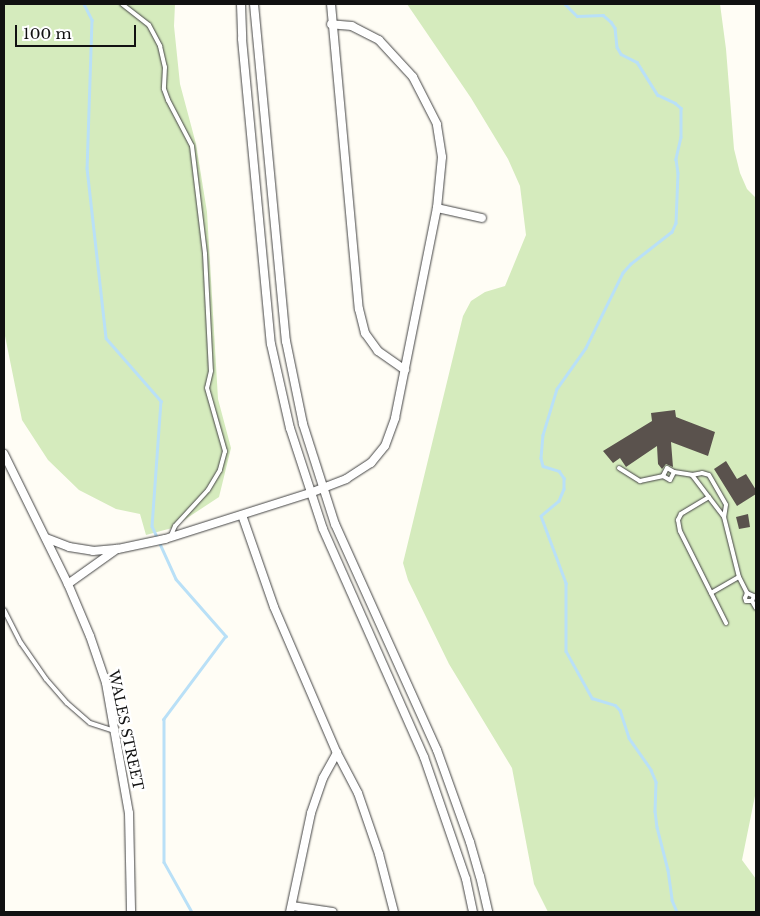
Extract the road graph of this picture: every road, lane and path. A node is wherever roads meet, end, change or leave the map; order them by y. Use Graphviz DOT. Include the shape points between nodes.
graph roads {
  1 [pos="122,4"];
  2 [pos="241,4"];
  3 [pos="254,4"];
  4 [pos="331,4"];
  5 [pos="331,24"];
  6 [pos="437,208"];
  7 [pos="482,218"];
  8 [pos="404,370"];
  9 [pos="4,454"];
  10 [pos="619,468"];
  11 [pos="674,472"];
  12 [pos="692,475"];
  13 [pos="663,476"];
  14 [pos="322,489"];
  15 [pos="310,493"];
  16 [pos="709,497"];
  17 [pos="242,516"];
  18 [pos="724,517"];
  19 [pos="46,538"];
  20 [pos="168,538"];
  21 [pos="118,549"];
  22 [pos="739,577"];
  23 [pos="68,584"];
  24 [pos="711,593"];
  25 [pos="756,608"];
  26 [pos="4,610"];
  27 [pos="726,623"];
  28 [pos="116,732"];
  29 [pos="337,753"];
  30 [pos="291,909"];
  31 [pos="131,912"];
  32 [pos="333,912"];
  33 [pos="394,912"];
  34 [pos="473,912"];
  35 [pos="488,912"];
  1 -- 20 [label="lane" via="149,25 156,39 165,67 164,88 168,100 192,146 205,254 211,371 207,388 225,451 220,470 208,490 174,526"];
  2 -- 15 [label="street" via="271,344 290,428"];
  3 -- 14 [label="street" via="286,341 303,424"];
  4 -- 5 [label="street"];
  5 -- 6 [label="street" via="352,26 379,40 413,77 437,124 442,158"];
  5 -- 8 [label="street" via="359,309 365,333 378,351"];
  6 -- 7 [label="street"];
  6 -- 8 [label="street"];
  8 -- 14 [label="street" via="395,418 385,446 371,463"];
  9 -- 19 [label="street, WALES STREET"];
  10 -- 13 [label="lane" via="636,480"];
  11 -- 12 [label="lane"];
  11 -- 13 [label="lane" via="670,480"];
  11 -- 13 [label="lane" via="667,468"];
  12 -- 16 [label="lane"];
  12 -- 18 [label="lane" via="709,475 726,505"];
  14 -- 15 [label="street"];
  14 -- 35 [label="street" via="437,750 470,842"];
  15 -- 17 [label="street"];
  15 -- 34 [label="street" via="323,530 424,756 466,879"];
  16 -- 18 [label="lane"];
  16 -- 24 [label="lane" via="681,514 678,520 680,531"];
  17 -- 20 [label="street"];
  17 -- 29 [label="street" via="274,607"];
  18 -- 22 [label="lane"];
  19 -- 21 [label="street" via="85,550"];
  19 -- 23 [label="street, WALES STREET"];
  20 -- 21 [label="street"];
  21 -- 23 [label="street"];
  22 -- 24 [label="lane"];
  22 -- 25 [label="lane" via="747,593 754,596 752,601"];
  23 -- 28 [label="street, WALES STREET" via="106,683"];
  24 -- 27 [label="lane"];
  26 -- 28 [label="lane" via="21,643 67,703 90,723"];
  28 -- 31 [label="street, WALES STREET" via="130,813"];
  29 -- 30 [label="street" via="323,778 311,813"];
  29 -- 33 [label="street" via="358,794 379,854"];
  30 -- 32 [label="street"];
}
